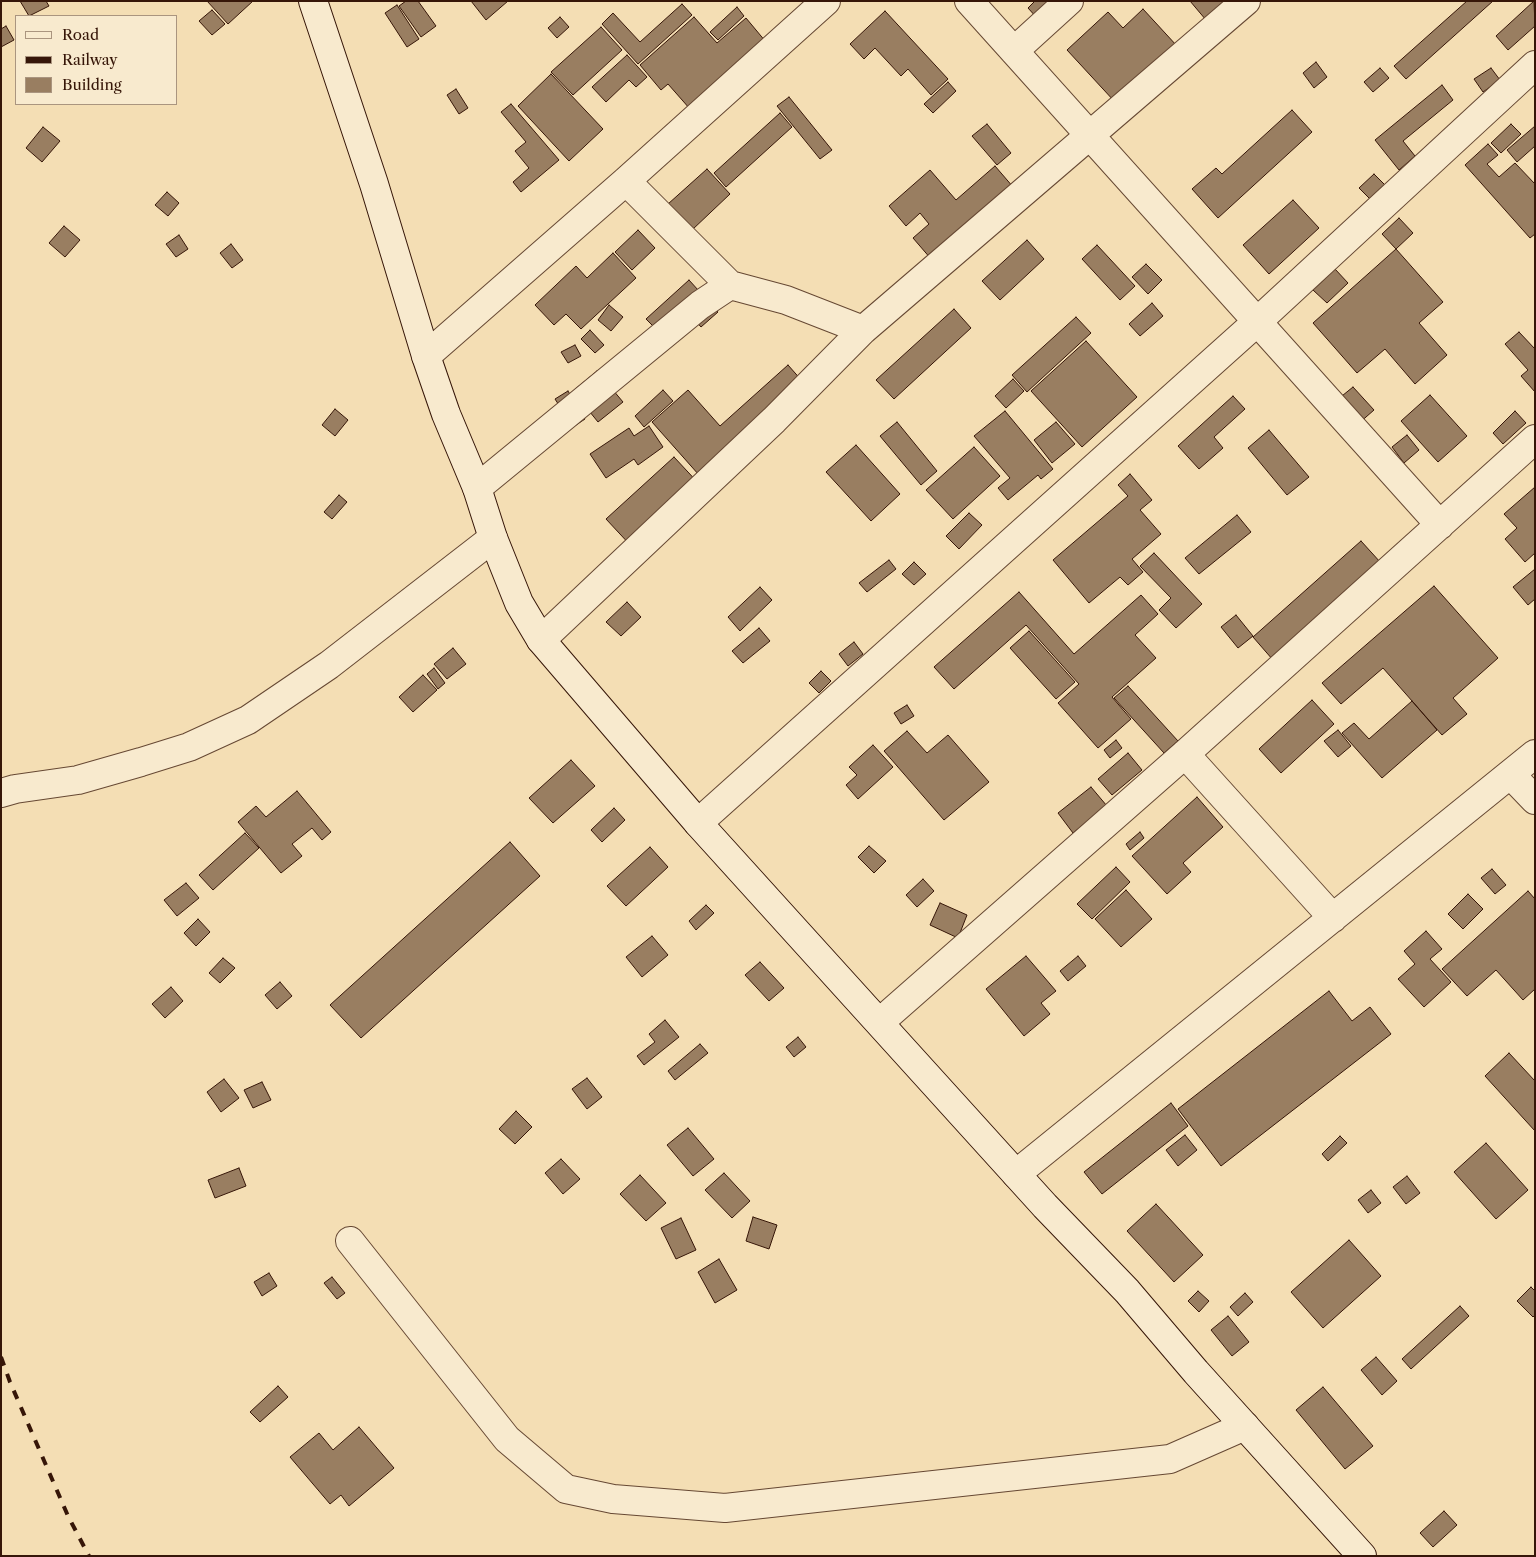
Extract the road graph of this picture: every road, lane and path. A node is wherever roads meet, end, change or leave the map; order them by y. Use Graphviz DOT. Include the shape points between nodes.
graph roads {
  1 [pos="313,1"];
  2 [pos="826,1"];
  3 [pos="969,1"];
  4 [pos="1068,1"];
  5 [pos="1246,1"];
  6 [pos="1014,51"];
  7 [pos="1535,65"];
  8 [pos="1091,136"];
  9 [pos="626,181"];
  10 [pos="730,285"];
  11 [pos="1258,321"];
  12 [pos="863,330"];
  13 [pos="426,356"];
  14 [pos="1535,439"];
  15 [pos="476,488"];
  16 [pos="1440,525"];
  17 [pos="493,538"];
  18 [pos="541,640"];
  19 [pos="1185,754"];
  20 [pos="1535,754"];
  21 [pos="1511,775"];
  22 [pos="1,793"];
  23 [pos="1535,800"];
  24 [pos="698,823"];
  25 [pos="1333,918"];
  26 [pos="880,1022"];
  27 [pos="1016,1174"];
  28 [pos="350,1241"];
  29 [pos="1245,1426"];
  30 [pos="1362,1556"];
  1 -- 13 [label="street" via="374,184"];
  2 -- 9 [label="street"];
  3 -- 6 [label="street"];
  4 -- 6 [label="street"];
  5 -- 8 [label="street"];
  6 -- 8 [label="street"];
  7 -- 11 [label="street"];
  8 -- 11 [label="street"];
  8 -- 12 [label="street"];
  9 -- 10 [label="street"];
  9 -- 13 [label="street"];
  10 -- 12 [label="street" via="786,300"];
  10 -- 15 [label="street" via="700,305"];
  11 -- 16 [label="street"];
  11 -- 24 [label="street"];
  12 -- 18 [label="street" via="774,420"];
  13 -- 15 [label="street"];
  14 -- 16 [label="street"];
  15 -- 17 [label="street"];
  16 -- 19 [label="street"];
  17 -- 18 [label="street" via="519,603"];
  17 -- 22 [label="street" via="329,665 248,720 189,747 141,762 78,780"];
  18 -- 24 [label="street"];
  19 -- 25 [label="street"];
  19 -- 26 [label="street"];
  20 -- 21 [label="street"];
  21 -- 23 [label="street"];
  21 -- 25 [label="street"];
  24 -- 26 [label="street"];
  25 -- 27 [label="street"];
  26 -- 27 [label="street"];
  27 -- 29 [label="street" via="1127,1291"];
  28 -- 29 [label="street" via="506,1440 566,1489 613,1499 725,1508 1170,1459"];
  29 -- 30 [label="street"];
}
